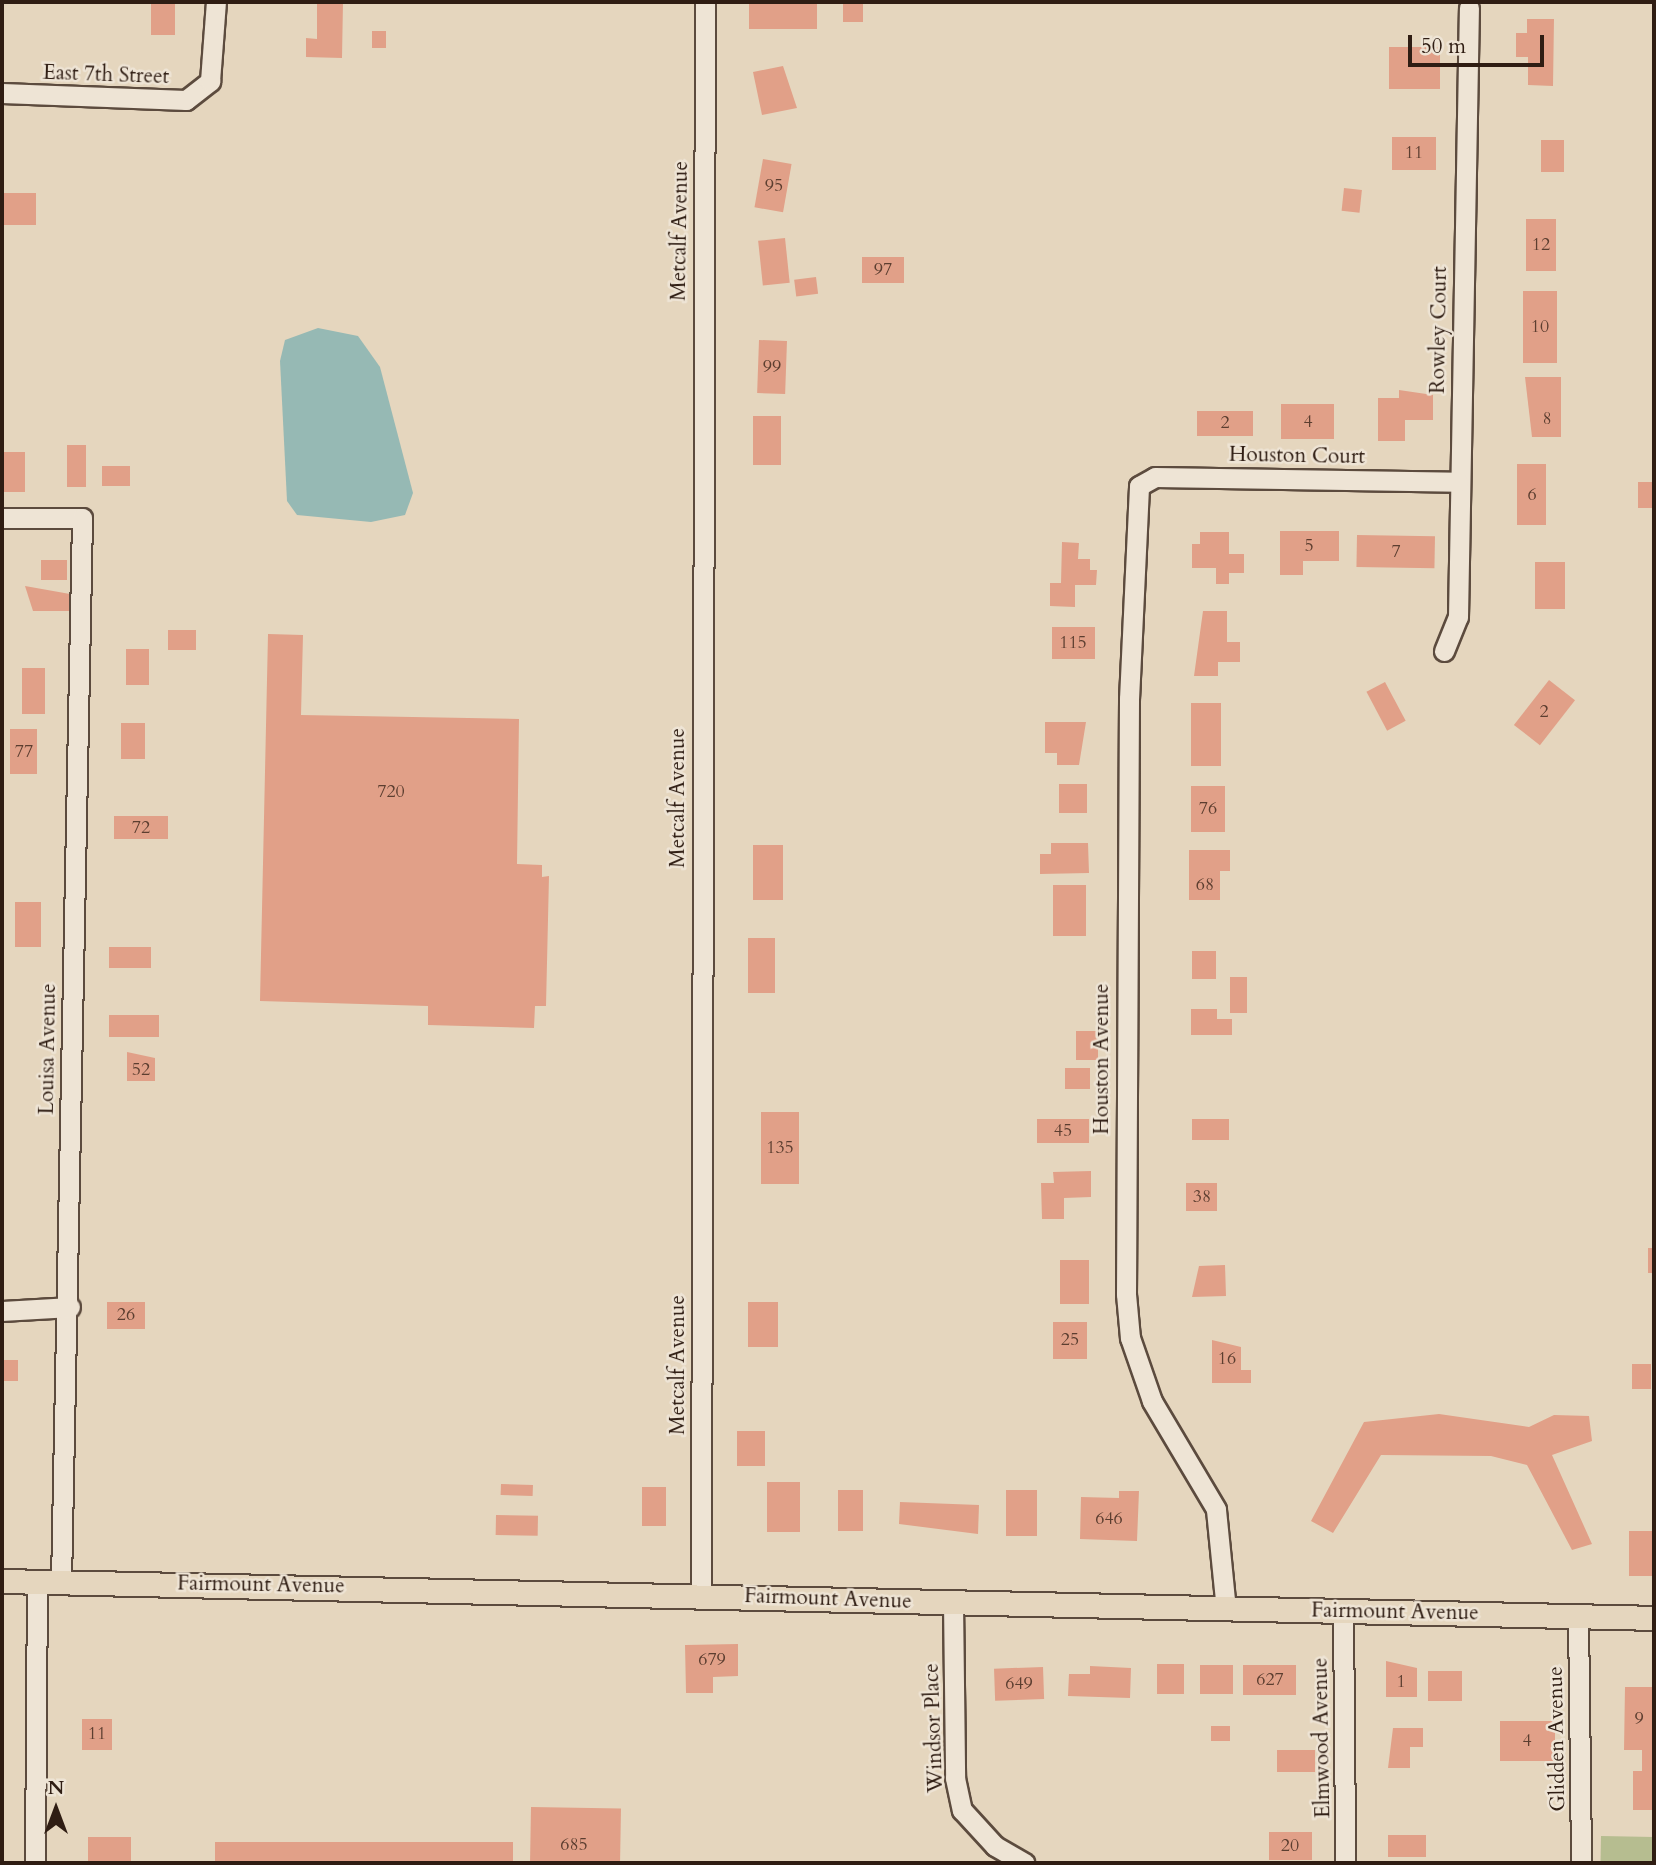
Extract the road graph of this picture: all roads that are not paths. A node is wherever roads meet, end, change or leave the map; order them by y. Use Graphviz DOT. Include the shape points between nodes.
graph roads {
  1 [pos="216,2"];
  2 [pos="705,2"];
  3 [pos="1469,8"];
  4 [pos="2,93"];
  5 [pos="1458,482"];
  6 [pos="1139,486"];
  7 [pos="2,518"];
  8 [pos="1444,651"];
  9 [pos="70,1307"];
  10 [pos="2,1311"];
  11 [pos="2,1581"];
  12 [pos="61,1581"];
  13 [pos="37,1583"];
  14 [pos="701,1595"];
  15 [pos="953,1602"];
  16 [pos="1226,1610"];
  17 [pos="1343,1611"];
  18 [pos="1577,1615"];
  19 [pos="1654,1618"];
  20 [pos="35,1863"];
  21 [pos="1024,1863"];
  22 [pos="1345,1863"];
  23 [pos="1581,1863"];
  1 -- 4 [label="street, East 7th Street" via="215,63 204,88 186,100 158,103"];
  2 -- 14 [label="street, Metcalf Avenue"];
  3 -- 5 [label="street, Rowley Court"];
  5 -- 6 [label="street, Houston Court" via="1156,477"];
  5 -- 8 [label="street, Rowley Court" via="1458,617"];
  6 -- 16 [label="street, Houston Avenue" via="1129,699 1126,1294 1130,1338 1152,1401 1216,1510"];
  7 -- 9 [label="street, Louisa Avenue" via="82,518"];
  9 -- 10 [label="street"];
  9 -- 12 [label="street, Louisa Avenue"];
  11 -- 13 [label="main road, Fairmount Avenue"];
  12 -- 13 [label="main road, Fairmount Avenue"];
  12 -- 14 [label="main road, Fairmount Avenue"];
  13 -- 20 [label="street"];
  14 -- 15 [label="main road, Fairmount Avenue"];
  15 -- 16 [label="main road, Fairmount Avenue"];
  15 -- 21 [label="street, Windsor Place" via="955,1778 962,1810 995,1846"];
  16 -- 17 [label="main road, Fairmount Avenue"];
  17 -- 18 [label="main road, Fairmount Avenue"];
  17 -- 22 [label="street, Elmwood Avenue"];
  18 -- 19 [label="main road, Fairmount Avenue"];
  18 -- 23 [label="street, Glidden Avenue"];
}
